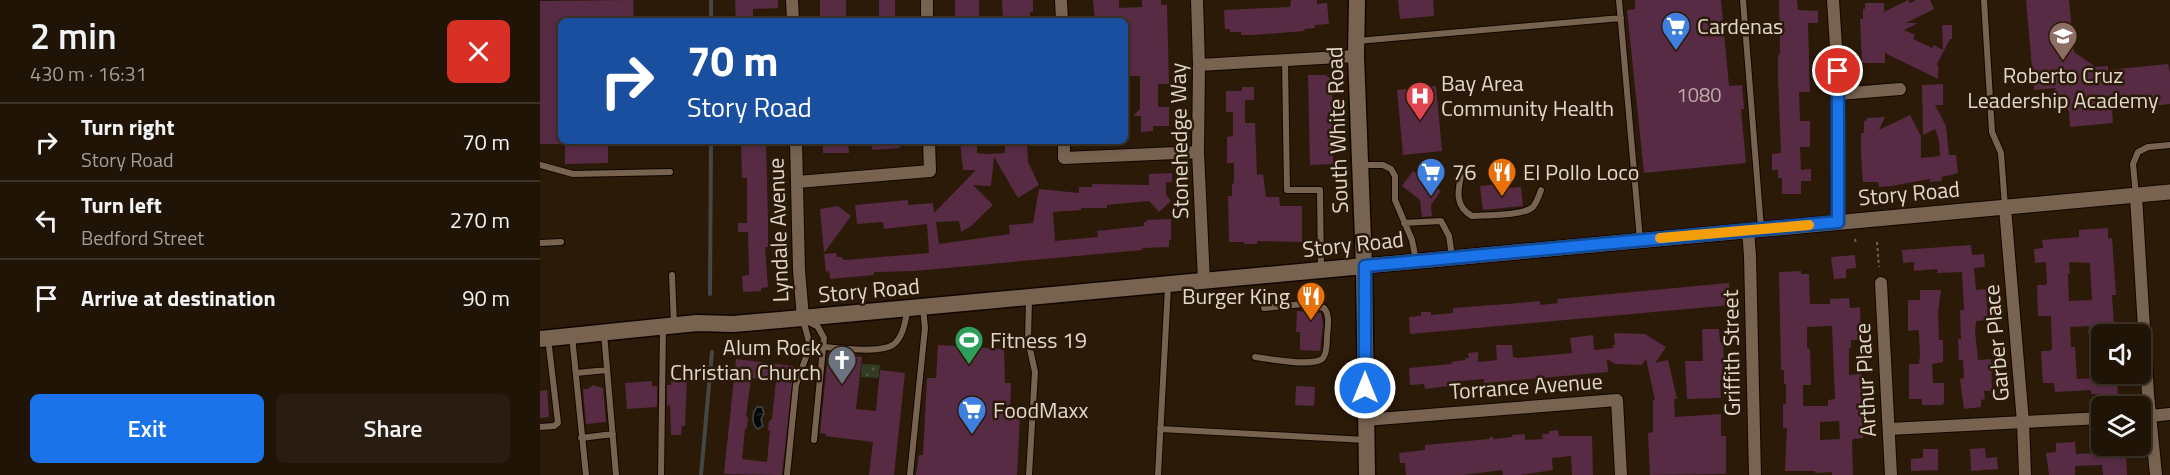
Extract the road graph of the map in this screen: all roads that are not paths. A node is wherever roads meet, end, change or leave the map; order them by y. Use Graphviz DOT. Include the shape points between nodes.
graph roads {
  1 [pos="792,0"];
  2 [pos="927,0"];
  3 [pos="1061,0"];
  4 [pos="1197,0"];
  5 [pos="1357,0"];
  6 [pos="1619,0"];
  7 [pos="1743,0"];
  8 [pos="1833,0"];
  9 [pos="1984,0"];
  10 [pos="793,18"];
  11 [pos="927,18"];
  12 [pos="1062,18"];
  13 [pos="1621,18"];
  14 [pos="1356,48"];
  15 [pos="1285,61"];
  16 [pos="1199,65"];
  17 [pos="1900,89"];
  18 [pos="1839,94"];
  19 [pos="796,144"];
  20 [pos="929,144"];
  21 [pos="1064,144"];
  22 [pos="2170,146"];
  23 [pos="1197,152"];
  24 [pos="540,165"];
  25 [pos="1360,165"];
  26 [pos="1463,166"];
  27 [pos="670,172"];
  28 [pos="797,182"];
  29 [pos="1541,190"];
  30 [pos="2170,192"];
  31 [pos="2136,196"];
  32 [pos="2005,207"];
  33 [pos="1838,222"];
  34 [pos="1404,223"];
  35 [pos="1754,230"];
  36 [pos="1640,240"];
  37 [pos="561,242"];
  38 [pos="540,243"];
  39 [pos="1452,257"];
  40 [pos="1416,260"];
  41 [pos="1365,266"];
  42 [pos="1321,270"];
  43 [pos="672,275"];
  44 [pos="1204,281"];
  45 [pos="1881,283"];
  46 [pos="1168,285"];
  47 [pos="1029,298"];
  48 [pos="916,308"];
  49 [pos="1264,308"];
  50 [pos="803,318"];
  51 [pos="668,326"];
  52 [pos="604,333"];
  53 [pos="572,335"];
  54 [pos="544,338"];
  55 [pos="823,347"];
  56 [pos="1255,357"];
  57 [pos="607,370"];
  58 [pos="576,373"];
  59 [pos="2144,396"];
  60 [pos="2170,414"];
  61 [pos="2151,416"];
  62 [pos="2091,419"];
  63 [pos="1365,420"];
  64 [pos="2023,422"];
  65 [pos="540,427"];
  66 [pos="1160,429"];
  67 [pos="1889,429"];
  68 [pos="613,434"];
  69 [pos="581,438"];
  70 [pos="814,440"];
  71 [pos="1366,440"];
  72 [pos="2151,449"];
  73 [pos="586,475"];
  74 [pos="616,475"];
  75 [pos="662,475"];
  76 [pos="787,475"];
  77 [pos="910,475"];
  78 [pos="1029,475"];
  79 [pos="1158,475"];
  80 [pos="1366,475"];
  81 [pos="1621,475"];
  82 [pos="1755,475"];
  83 [pos="1891,475"];
  84 [pos="2025,475"];
  85 [pos="2156,475"];
  1 -- 10 [label="street"];
  2 -- 11 [label="street"];
  3 -- 12 [label="street"];
  4 -- 16 [label="street, Stonehedge Way"];
  5 -- 14 [label="main road, South White Road"];
  6 -- 13 [label="lane"];
  7 -- 35 [label="lane"];
  8 -- 18 [label="street"];
  9 -- 32 [label="lane" via="1992,132 2001,153"];
  13 -- 14 [label="lane"];
  13 -- 36 [label="lane"];
  14 -- 15 [label="street"];
  14 -- 25 [label="main road, South White Road"];
  15 -- 16 [label="street"];
  15 -- 42 [label="lane" via="1287,190 1320,190"];
  16 -- 23 [label="street, Stonehedge Way"];
  17 -- 18 [label="street"];
  18 -- 33 [label="street"];
  19 -- 28 [label="street, Lyndale Avenue"];
  20 -- 28 [label="street" via="930,171"];
  21 -- 23 [label="street" via="1064,158"];
  22 -- 31 [label="lane" via="2148,147 2138,152 2133,164"];
  23 -- 44 [label="street, Stonehedge Way"];
  24 -- 27 [label="lane" via="573,174"];
  25 -- 34 [label="lane" via="1391,169 1395,176 1395,200"];
  25 -- 41 [label="main road, South White Road"];
  26 -- 29 [label="lane" via="1458,196 1460,205 1472,216 1523,212 1532,208"];
  28 -- 50 [label="street, Lyndale Avenue"];
  30 -- 31 [label="street, Story Road"];
  31 -- 32 [label="street, Story Road"];
  31 -- 59 [label="street"];
  32 -- 33 [label="street, Story Road"];
  32 -- 64 [label="street, Garber Place"];
  33 -- 35 [label="street, Story Road"];
  34 -- 39 [label="lane" via="1441,221 1449,236"];
  34 -- 40 [label="lane"];
  35 -- 36 [label="street, Story Road"];
  35 -- 82 [label="street, Griffith Street" via="1750,256"];
  36 -- 39 [label="street, Story Road"];
  37 -- 38 [label="lane"];
  39 -- 40 [label="street, Story Road"];
  40 -- 41 [label="street, Story Road"];
  41 -- 42 [label="main road, Story Road"];
  41 -- 63 [label="main road, South White Road"];
  42 -- 44 [label="main road, Story Road"];
  43 -- 51 [label="lane"];
  44 -- 46 [label="main road, Story Road"];
  45 -- 67 [label="street, Arthur Place"];
  46 -- 47 [label="main road, Story Road"];
  46 -- 66 [label="lane"];
  47 -- 48 [label="main road, Story Road"];
  47 -- 78 [label="lane" via="1028,340 1035,372"];
  48 -- 50 [label="main road, Story Road"];
  48 -- 55 [label="lane" via="894,345 882,350"];
  48 -- 77 [label="lane" via="925,328"];
  49 -- 56 [label="lane" via="1303,304 1324,308 1328,318 1327,342 1321,359 1307,362"];
  50 -- 51 [label="main road, Story Road"];
  50 -- 55 [label="lane" via="818,327"];
  50 -- 76 [label="lane" via="808,342 796,385"];
  51 -- 52 [label="main road, Story Road"];
  51 -- 75 [label="lane"];
  52 -- 53 [label="main road, Story Road"];
  52 -- 57 [label="lane"];
  53 -- 54 [label="main road, Story Road"];
  53 -- 58 [label="lane"];
  54 -- 65 [label="lane" via="558,423"];
  55 -- 70 [label="lane"];
  57 -- 58 [label="lane"];
  57 -- 68 [label="lane"];
  58 -- 69 [label="lane"];
  60 -- 61 [label="street"];
  62 -- 64 [label="street"];
  63 -- 71 [label="main road, South White Road"];
  63 -- 81 [label="street, Torrance Avenue" via="1617,400"];
  64 -- 67 [label="street"];
  64 -- 84 [label="street, Garber Place"];
  66 -- 71 [label="lane"];
  66 -- 79 [label="lane"];
  67 -- 83 [label="street, Arthur Place"];
  68 -- 69 [label="lane"];
  68 -- 74 [label="lane"];
  69 -- 73 [label="lane"];
  71 -- 80 [label="main road, South White Road"];
  72 -- 85 [label="street"];
}
